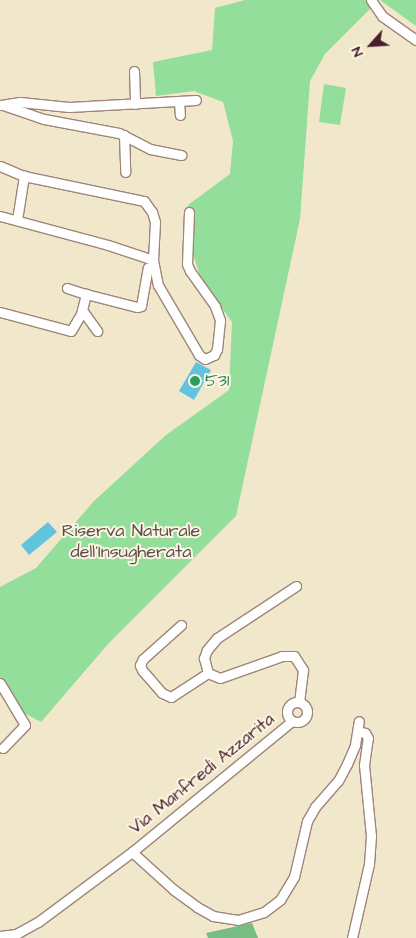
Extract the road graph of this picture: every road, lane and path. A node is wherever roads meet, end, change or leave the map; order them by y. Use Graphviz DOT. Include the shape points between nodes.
graph roads {
  1 [pos="371,0"];
  2 [pos="416,40"];
  3 [pos="134,71"];
  4 [pos="196,100"];
  5 [pos="179,102"];
  6 [pos="0,104"];
  7 [pos="135,104"];
  8 [pos="180,115"];
  9 [pos="124,135"];
  10 [pos="182,155"];
  11 [pos="0,166"];
  12 [pos="125,172"];
  13 [pos="24,176"];
  14 [pos="189,212"];
  15 [pos="0,216"];
  16 [pos="17,220"];
  17 [pos="154,264"];
  18 [pos="68,288"];
  19 [pos="86,294"];
  20 [pos="82,310"];
  21 [pos="0,312"];
  22 [pos="97,331"];
  23 [pos="296,586"];
  24 [pos="181,625"];
  25 [pos="208,673"];
  26 [pos="0,683"];
  27 [pos="299,702"];
  28 [pos="292,721"];
  29 [pos="1,750"];
  30 [pos="132,852"];
  31 [pos="0,936"];
  32 [pos="352,938"];
  1 -- 2 [label="street" via="382,16"];
  3 -- 7 [label="street"];
  4 -- 5 [label="street"];
  5 -- 7 [label="street"];
  5 -- 8 [label="street"];
  6 -- 7 [label="street" via="19,102 63,107"];
  6 -- 9 [label="street" via="44,119"];
  9 -- 10 [label="street" via="150,149"];
  9 -- 12 [label="street"];
  11 -- 13 [label="street"];
  13 -- 16 [label="street"];
  13 -- 17 [label="street" via="144,201 155,222"];
  14 -- 17 [label="street" via="187,264 215,306 220,320 217,349 210,358 199,355 158,285"];
  15 -- 16 [label="street"];
  16 -- 17 [label="street" via="108,245"];
  17 -- 19 [label="street" via="148,268 141,306"];
  18 -- 19 [label="street"];
  19 -- 20 [label="street"];
  20 -- 21 [label="street" via="72,331"];
  20 -- 22 [label="street"];
  23 -- 25 [label="street" via="214,642 205,655"];
  24 -- 25 [label="street" via="143,659 142,670 162,693 171,697"];
  25 -- 27 [label="street" via="224,677 291,656 299,661 303,670"];
  26 -- 29 [label="street" via="25,725"];
  27 -- 28 [label="street" via="288,707"];
  27 -- 28 [label="street" via="307,714 301,721"];
  28 -- 30 [label="street, Via Manfredi Azzarita"];
  30 -- 31 [label="street, Via Manfredi Azzarita" via="27,929"];
  30 -- 32 [label="street" via="182,896 213,916 238,920 264,912 288,889 294,877 307,821 338,781 352,751 358,726 368,738 364,766 371,836 369,864"];
}
